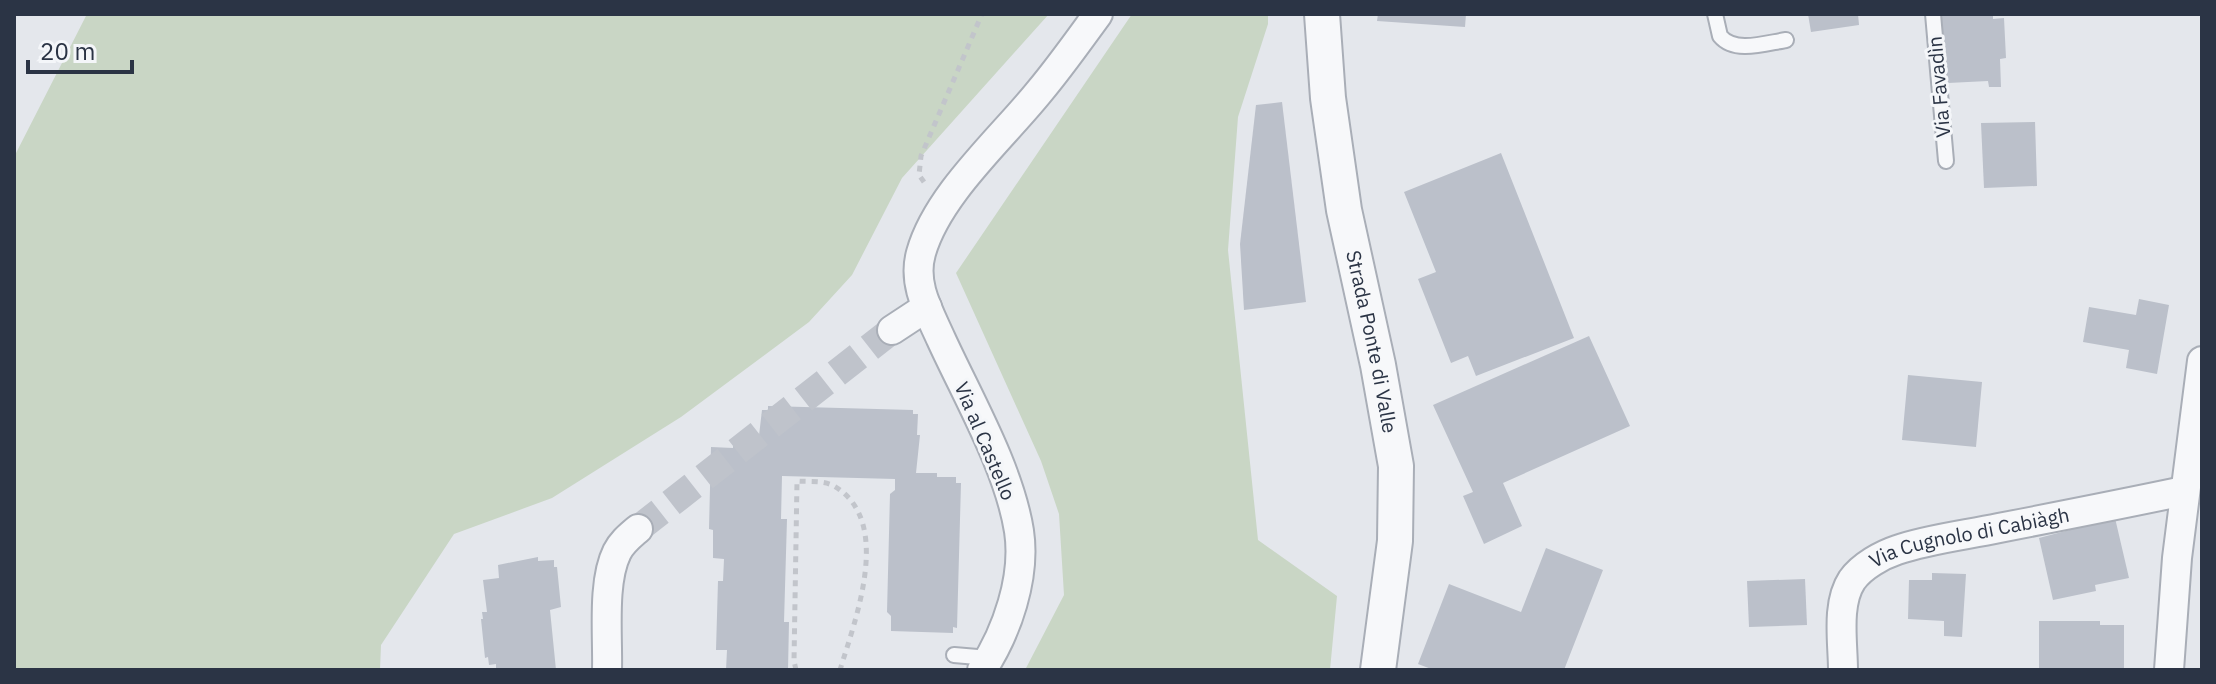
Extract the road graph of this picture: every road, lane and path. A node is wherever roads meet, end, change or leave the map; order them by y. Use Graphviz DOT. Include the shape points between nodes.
graph roads {
  1 [pos="982,14"];
  2 [pos="1098,14"];
  3 [pos="1322,14"];
  4 [pos="1715,14"];
  5 [pos="1933,14"];
  6 [pos="1786,40"];
  7 [pos="1946,161"];
  8 [pos="948,199"];
  9 [pos="927,307"];
  10 [pos="892,330"];
  11 [pos="2202,361"];
  12 [pos="2184,491"];
  13 [pos="638,529"];
  14 [pos="954,655"];
  15 [pos="986,664"];
  16 [pos="607,670"];
  17 [pos="796,670"];
  18 [pos="840,670"];
  19 [pos="1378,670"];
  20 [pos="1843,670"];
  21 [pos="2169,670"];
  1 -- 8 [label="path" via="921,156 923,180"];
  2 -- 8 [label="street, Via al Castello"];
  3 -- 19 [label="street, Strada Ponte di Valle" via="1344,210 1396,466 1395,541"];
  4 -- 6 [label="lane" via="1720,36 1733,45"];
  5 -- 7 [label="lane, Via Favadìn"];
  8 -- 9 [label="street, Via al Castello" via="925,240 917,270"];
  9 -- 10 [label="street"];
  9 -- 15 [label="street, Via al Castello" via="1002,473 1019,534 1014,594"];
  11 -- 12 [label="street"];
  12 -- 20 [label="street, Via Cugnolo di Cabiàgh" via="1932,542 1875,561 1858,573 1846,595"];
  12 -- 21 [label="street"];
  13 -- 16 [label="street" via="612,565"];
  14 -- 15 [label="lane"];
  17 -- 18 [label="path" via="797,481 833,485 855,508 866,534 866,564"];
}
